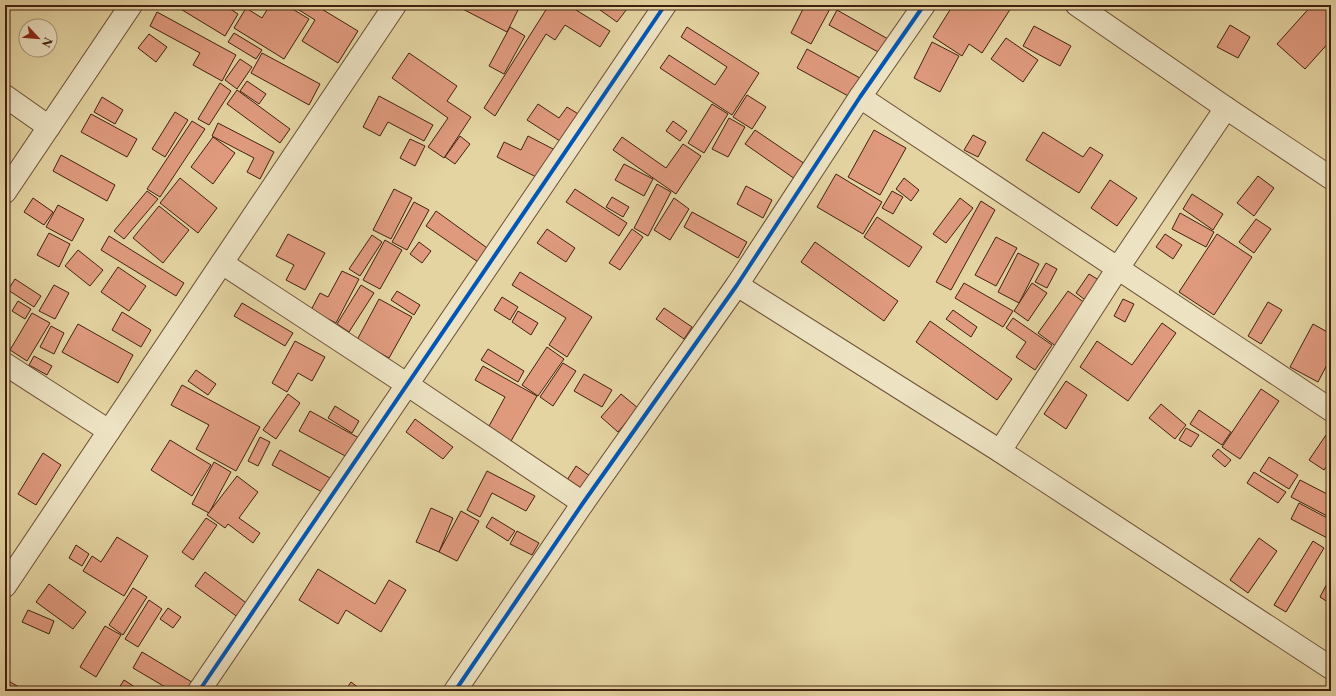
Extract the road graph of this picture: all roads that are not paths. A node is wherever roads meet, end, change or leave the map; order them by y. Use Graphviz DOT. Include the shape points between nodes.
graph roads {
  1 [pos="131,5"];
  2 [pos="395,5"];
  3 [pos="665,5"];
  4 [pos="924,5"];
  5 [pos="1077,5"];
  6 [pos="5,96"];
  7 [pos="860,97"];
  8 [pos="1226,108"];
  9 [pos="49,127"];
  10 [pos="1331,178"];
  11 [pos="5,192"];
  12 [pos="222,263"];
  13 [pos="1118,268"];
  14 [pos="737,285"];
  15 [pos="5,364"];
  16 [pos="408,384"];
  17 [pos="1331,410"];
  18 [pos="109,431"];
  19 [pos="1000,451"];
  20 [pos="583,503"];
  21 [pos="5,586"];
  22 [pos="1331,668"];
  23 [pos="199,691"];
  24 [pos="455,691"];
  1 -- 9 [label="street"];
  2 -- 12 [label="street"];
  3 -- 16 [label="street"];
  4 -- 7 [label="street"];
  5 -- 8 [label="street"];
  6 -- 9 [label="street"];
  7 -- 13 [label="street"];
  7 -- 14 [label="street"];
  8 -- 10 [label="street"];
  8 -- 13 [label="street"];
  9 -- 11 [label="street"];
  12 -- 16 [label="street"];
  12 -- 18 [label="street"];
  13 -- 17 [label="street"];
  13 -- 19 [label="street"];
  14 -- 19 [label="street"];
  14 -- 20 [label="street"];
  15 -- 18 [label="street"];
  16 -- 20 [label="street"];
  16 -- 23 [label="street"];
  18 -- 21 [label="street"];
  19 -- 22 [label="street"];
  20 -- 24 [label="street"];
}
